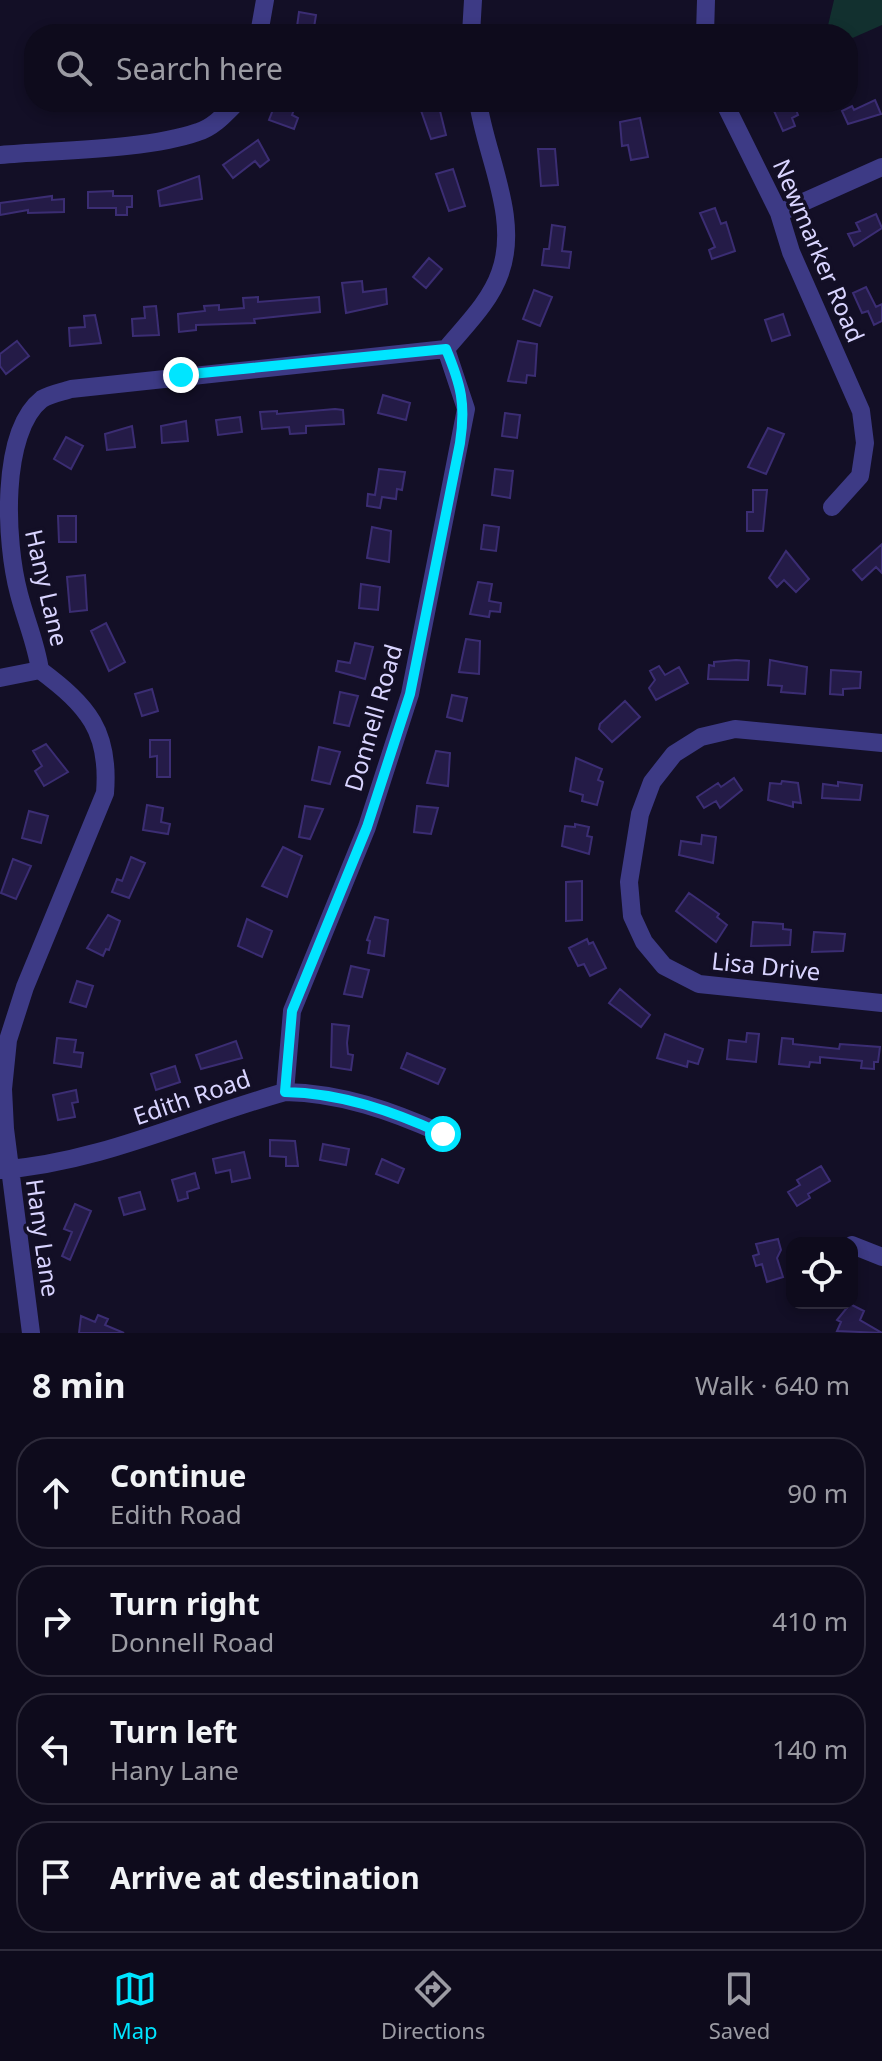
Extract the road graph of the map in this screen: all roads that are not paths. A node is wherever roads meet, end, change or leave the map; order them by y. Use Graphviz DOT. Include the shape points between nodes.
graph roads {
  1 [pos="265,0"];
  2 [pos="473,0"];
  3 [pos="706,0"];
  4 [pos="261,24"];
  5 [pos="472,24"];
  6 [pos="705,24"];
  7 [pos="227,112"];
  8 [pos="480,112"];
  9 [pos="729,112"];
  10 [pos="0,155"];
  11 [pos="882,167"];
  12 [pos="779,213"];
  13 [pos="446,349"];
  14 [pos="832,507"];
  15 [pos="40,670"];
  16 [pos="0,678"];
  17 [pos="882,743"];
  18 [pos="882,1003"];
  19 [pos="285,1092"];
  20 [pos="443,1134"];
  21 [pos="4,1170"];
  22 [pos="858,1248"];
  23 [pos="882,1257"];
  24 [pos="31,1333"];
  1 -- 4 [label="street"];
  2 -- 5 [label="street"];
  3 -- 6 [label="street"];
  7 -- 10 [label="street" via="198,132 158,141"];
  8 -- 13 [label="street" via="506,222 505,247 500,273 485,302"];
  9 -- 12 [label="street, Newmarker Road"];
  11 -- 12 [label="street"];
  12 -- 14 [label="street, Newmarker Road" via="861,411 865,443 860,476"];
  13 -- 15 [label="street, Hany Lane" via="109,384 41,399 21,419 9,444 5,471 12,563"];
  13 -- 19 [label="street, Donnell Road" via="466,409 410,694 367,827 292,1011"];
  15 -- 16 [label="street"];
  15 -- 21 [label="street, Hany Lane" via="73,694 103,740 105,793 8,1040"];
  17 -- 18 [label="street, Lisa Drive" via="735,729 701,737 674,754 652,782 640,814 629,882 632,916 644,942 664,966 699,984"];
  19 -- 20 [label="street, Edith Road" via="394,1112"];
  19 -- 21 [label="street, Edith Road" via="126,1147"];
  21 -- 24 [label="street, Hany Lane"];
  22 -- 23 [label="street"];
}
